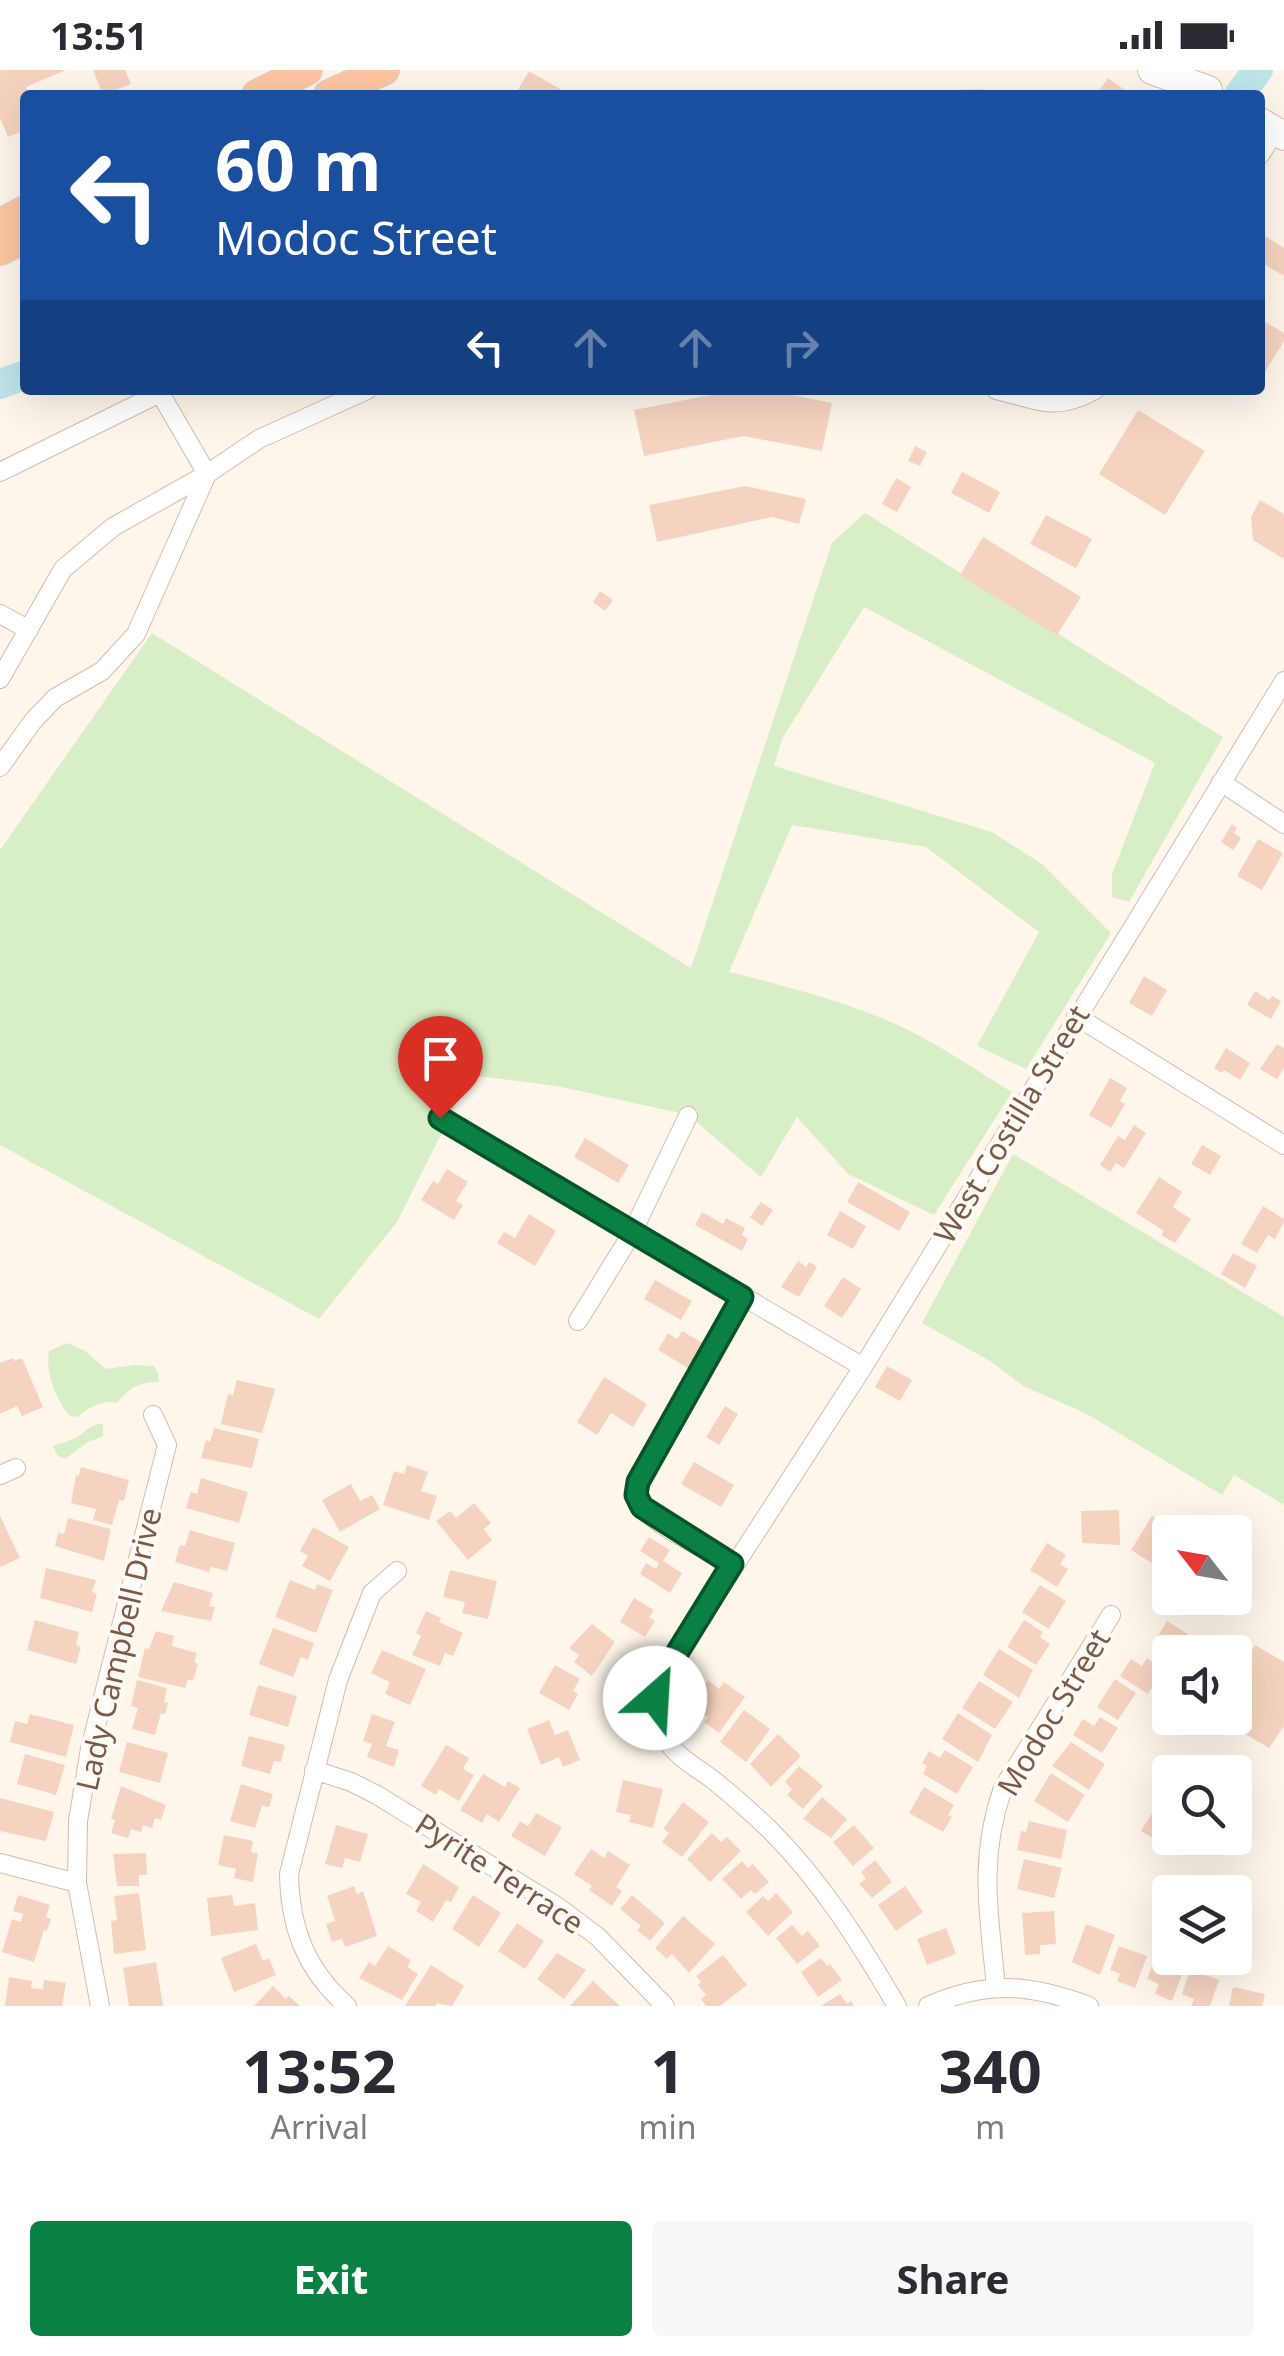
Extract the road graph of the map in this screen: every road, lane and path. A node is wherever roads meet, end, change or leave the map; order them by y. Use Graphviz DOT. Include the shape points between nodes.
graph roads {
  1 [pos="308,70"];
  2 [pos="384,70"];
  3 [pos="1152,70"];
  4 [pos="1204,85"];
  5 [pos="268,90"];
  6 [pos="341,90"];
  7 [pos="156,395"];
  8 [pos="161,395"];
  9 [pos="355,395"];
  10 [pos="1016,395"];
  11 [pos="1086,395"];
  12 [pos="0,472"];
  13 [pos="207,474"];
  14 [pos="0,614"];
  15 [pos="29,630"];
  16 [pos="0,679"];
  17 [pos="1284,681"];
  18 [pos="0,767"];
  19 [pos="1221,782"];
  20 [pos="1284,824"];
  21 [pos="1076,1016"];
  22 [pos="688,1116"];
  23 [pos="440,1118"];
  24 [pos="1284,1144"];
  25 [pos="632,1233"];
  26 [pos="742,1297"];
  27 [pos="578,1321"];
  28 [pos="863,1367"];
  29 [pos="154,1415"];
  30 [pos="732,1564"];
  31 [pos="397,1571"];
  32 [pos="1112,1615"];
  33 [pos="656,1718"];
  34 [pos="626,1723"];
  35 [pos="314,1770"];
  36 [pos="0,1863"];
  37 [pos="77,1883"];
  38 [pos="996,1987"];
  39 [pos="100,2006"];
  40 [pos="347,2006"];
  41 [pos="665,2006"];
  42 [pos="897,2006"];
  43 [pos="928,2006"];
  44 [pos="1090,2006"];
  1 -- 5 [label="highway"];
  2 -- 6 [label="highway"];
  3 -- 4 [label="main road"];
  7 -- 12 [label="street"];
  8 -- 13 [label="street"];
  9 -- 13 [label="street" via="259,439"];
  10 -- 11 [label="street" via="1048,403"];
  13 -- 15 [label="street" via="114,528 63,569"];
  13 -- 18 [label="street" via="136,634 102,672 55,698"];
  14 -- 15 [label="street"];
  15 -- 16 [label="street"];
  17 -- 19 [label="street, West Costilla Street"];
  19 -- 20 [label="street"];
  19 -- 21 [label="street, West Costilla Street"];
  21 -- 24 [label="street"];
  21 -- 28 [label="street, West Costilla Street"];
  22 -- 25 [label="street"];
  23 -- 25 [label="street"];
  25 -- 26 [label="street"];
  25 -- 27 [label="street"];
  26 -- 28 [label="street"];
  26 -- 30 [label="street" via="636,1495 656,1519"];
  28 -- 30 [label="street, West Costilla Street"];
  29 -- 37 [label="street, Lady Campbell Drive" via="168,1446 90,1750 78,1820"];
  30 -- 33 [label="street" via="661,1679"];
  31 -- 35 [label="street" via="372,1593 338,1680"];
  32 -- 38 [label="street, Modoc Street" via="1003,1788 994,1814 985,1864"];
  33 -- 34 [label="street"];
  33 -- 42 [label="street" via="676,1752 796,1857 847,1922"];
  35 -- 40 [label="street" via="289,1874 289,1906 309,1963"];
  35 -- 41 [label="street, Pyrite Terrace" via="377,1795 558,1906"];
  36 -- 37 [label="street"];
  37 -- 39 [label="street, Lady Campbell Drive"];
  38 -- 43 [label="street"];
  38 -- 44 [label="street" via="1039,1990"];
}
